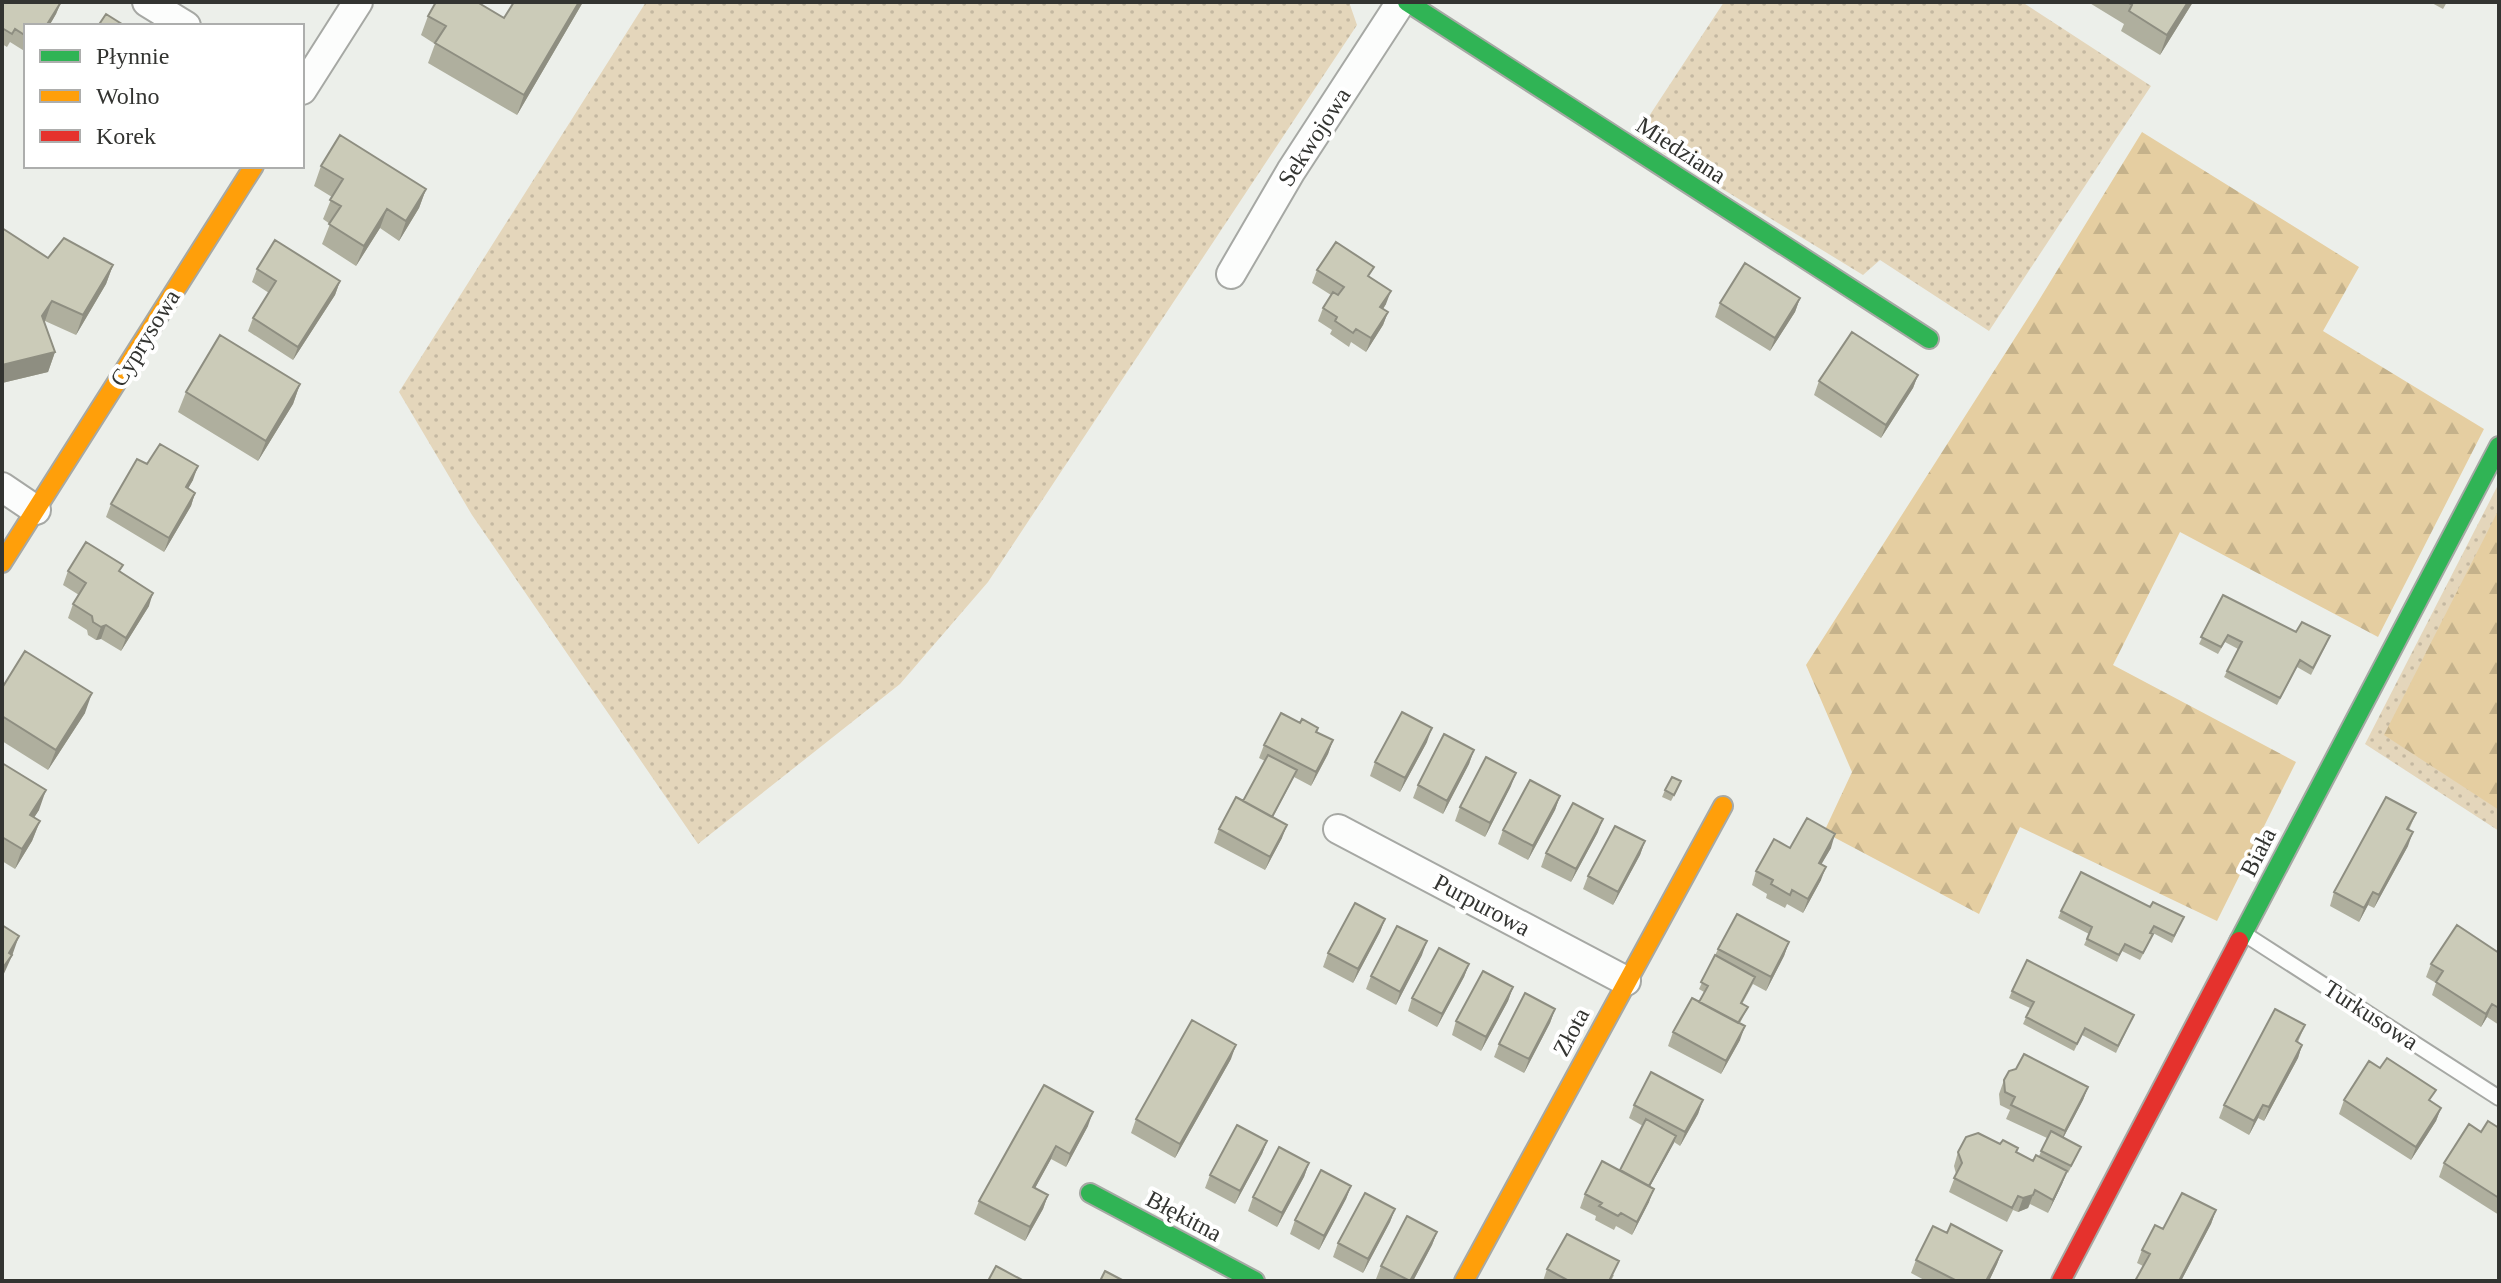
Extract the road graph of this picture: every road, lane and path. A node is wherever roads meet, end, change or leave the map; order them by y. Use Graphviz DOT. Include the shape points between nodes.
graph roads {
  1 [pos="147,2"];
  2 [pos="358,2"];
  3 [pos="1404,2"];
  4 [pos="183,24"];
  5 [pos="304,87"];
  6 [pos="253,168"];
  7 [pos="1231,274"];
  8 [pos="1929,339"];
  9 [pos="2499,446"];
  10 [pos="2,487"];
  11 [pos="36,510"];
  12 [pos="2,563"];
  13 [pos="1723,806"];
  14 [pos="1338,829"];
  15 [pos="2242,933"];
  16 [pos="1626,981"];
  17 [pos="2499,1098"];
  18 [pos="1090,1193"];
  19 [pos="1255,1281"];
  20 [pos="1464,1281"];
  21 [pos="2061,1281"];
  1 -- 4 [label="street"];
  2 -- 5 [label="street"];
  3 -- 7 [label="street, Sekwojowa" via="1291,171"];
  3 -- 8 [label="street, Miedziana"];
  6 -- 11 [label="street, Cyprysowa"];
  9 -- 15 [label="street, Biała"];
  10 -- 11 [label="street"];
  11 -- 12 [label="street, Cyprysowa"];
  13 -- 16 [label="street, Złota"];
  14 -- 16 [label="street, Purpurowa"];
  15 -- 17 [label="lane, Turkusowa"];
  15 -- 21 [label="street, Biała"];
  16 -- 20 [label="street, Złota"];
  18 -- 19 [label="street, Błękitna"];
}
